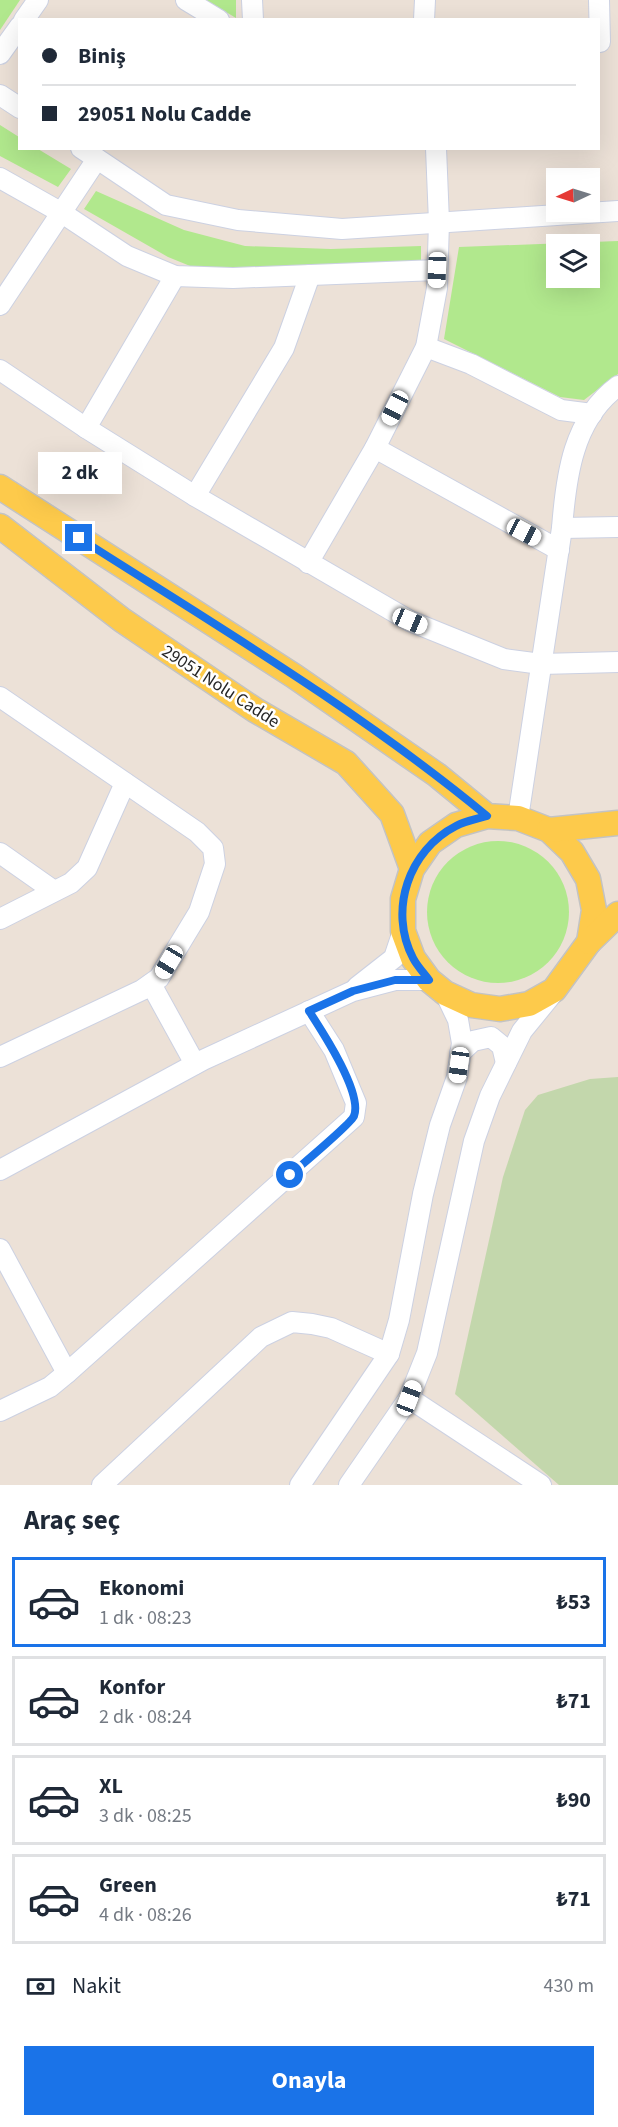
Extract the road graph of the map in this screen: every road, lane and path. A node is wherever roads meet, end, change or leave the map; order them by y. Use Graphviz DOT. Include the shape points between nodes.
graph roads {
  1 [pos="38,0"];
  2 [pos="186,0"];
  3 [pos="252,0"];
  4 [pos="425,0"];
  5 [pos="599,0"];
  6 [pos="25,18"];
  7 [pos="216,18"];
  8 [pos="253,18"];
  9 [pos="423,18"];
  10 [pos="18,29"];
  11 [pos="606,42"];
  12 [pos="0,54"];
  13 [pos="0,95"];
  14 [pos="18,107"];
  15 [pos="84,150"];
  16 [pos="436,150"];
  17 [pos="97,159"];
  18 [pos="0,178"];
  19 [pos="618,211"];
  20 [pos="62,213"];
  21 [pos="439,222"];
  22 [pos="437,270"];
  23 [pos="310,275"];
  24 [pos="175,276"];
  25 [pos="0,305"];
  26 [pos="426,347"];
  27 [pos="0,370"];
  28 [pos="618,386"];
  29 [pos="592,414"];
  30 [pos="86,428"];
  31 [pos="375,448"];
  32 [pos="0,487"];
  33 [pos="195,496"];
  34 [pos="0,526"];
  35 [pos="618,527"];
  36 [pos="562,528"];
  37 [pos="559,550"];
  38 [pos="308,563"];
  39 [pos="618,662"];
  40 [pos="541,664"];
  41 [pos="0,697"];
  42 [pos="125,783"];
  43 [pos="487,816"];
  44 [pos="519,818"];
  45 [pos="618,823"];
  46 [pos="549,831"];
  47 [pos="0,853"];
  48 [pos="412,869"];
  49 [pos="54,891"];
  50 [pos="618,914"];
  51 [pos="0,919"];
  52 [pos="404,931"];
  53 [pos="589,942"];
  54 [pos="151,984"];
  55 [pos="437,987"];
  56 [pos="554,990"];
  57 [pos="353,991"];
  58 [pos="309,1011"];
  59 [pos="460,1053"];
  60 [pos="0,1057"];
  61 [pos="506,1063"];
  62 [pos="195,1064"];
  63 [pos="0,1170"];
  64 [pos="0,1249"];
  65 [pos="389,1354"];
  66 [pos="67,1373"];
  67 [pos="409,1398"];
  68 [pos="0,1411"];
  69 [pos="102,1485"];
  70 [pos="300,1485"];
  71 [pos="349,1485"];
  72 [pos="541,1485"];
  1 -- 6 [label="street"];
  2 -- 7 [label="street"];
  3 -- 8 [label="street"];
  4 -- 9 [label="street"];
  5 -- 11 [label="street"];
  10 -- 12 [label="street"];
  13 -- 14 [label="street"];
  15 -- 17 [label="street"];
  16 -- 21 [label="street"];
  17 -- 20 [label="street"];
  17 -- 21 [label="street" via="166,205 238,220 342,229"];
  18 -- 20 [label="street"];
  19 -- 21 [label="street"];
  20 -- 24 [label="street" via="127,256"];
  20 -- 25 [label="street"];
  21 -- 22 [label="street"];
  22 -- 23 [label="street"];
  22 -- 26 [label="street"];
  23 -- 24 [label="street"];
  23 -- 33 [label="street" via="284,348"];
  24 -- 30 [label="street"];
  26 -- 29 [label="street" via="471,364 561,410"];
  26 -- 31 [label="street"];
  27 -- 30 [label="street"];
  28 -- 29 [label="street"];
  29 -- 36 [label="street" via="582,428 573,455 565,486"];
  30 -- 33 [label="street"];
  31 -- 37 [label="street"];
  31 -- 38 [label="street"];
  32 -- 43 [label="main road" via="322,695 437,775"];
  33 -- 38 [label="street"];
  34 -- 48 [label="main road, 29051 Nolu Cadde" via="122,620 255,710 346,764 392,814"];
  35 -- 36 [label="street"];
  36 -- 37 [label="street"];
  37 -- 40 [label="street"];
  38 -- 40 [label="street" via="410,621 504,660"];
  39 -- 40 [label="street"];
  40 -- 44 [label="street"];
  41 -- 42 [label="street"];
  42 -- 49 [label="street" via="87,867"];
  42 -- 54 [label="street" via="197,832 213,848 215,864 199,912 159,978"];
  43 -- 44 [label="main road"];
  43 -- 48 [label="main road" via="456,825 430,843"];
  44 -- 46 [label="main road"];
  45 -- 46 [label="main road"];
  46 -- 53 [label="main road" via="572,852 588,879 594,910"];
  47 -- 49 [label="street"];
  48 -- 52 [label="main road" via="403,899"];
  49 -- 51 [label="street"];
  50 -- 53 [label="main road"];
  52 -- 55 [label="main road" via="413,957"];
  52 -- 57 [label="street" via="394,958"];
  53 -- 56 [label="main road"];
  54 -- 60 [label="street"];
  54 -- 62 [label="street"];
  55 -- 56 [label="main road" via="471,1005 500,1009 529,1004"];
  55 -- 57 [label="street" via="395,980"];
  55 -- 59 [label="street" via="458,1020"];
  56 -- 61 [label="street" via="522,1031"];
  57 -- 58 [label="street"];
  58 -- 62 [label="street"];
  58 -- 66 [label="street" via="334,1050 356,1103 354,1117"];
  59 -- 61 [label="street" via="473,1041 491,1037 502,1046"];
  59 -- 65 [label="street" via="457,1077 423,1194"];
  61 -- 67 [label="street" via="474,1141 427,1353"];
  62 -- 63 [label="street"];
  64 -- 66 [label="street"];
  65 -- 69 [label="street" via="331,1328 292,1322 261,1337"];
  65 -- 70 [label="street"];
  66 -- 68 [label="street" via="51,1387"];
  67 -- 71 [label="street"];
  67 -- 72 [label="street"];
}
